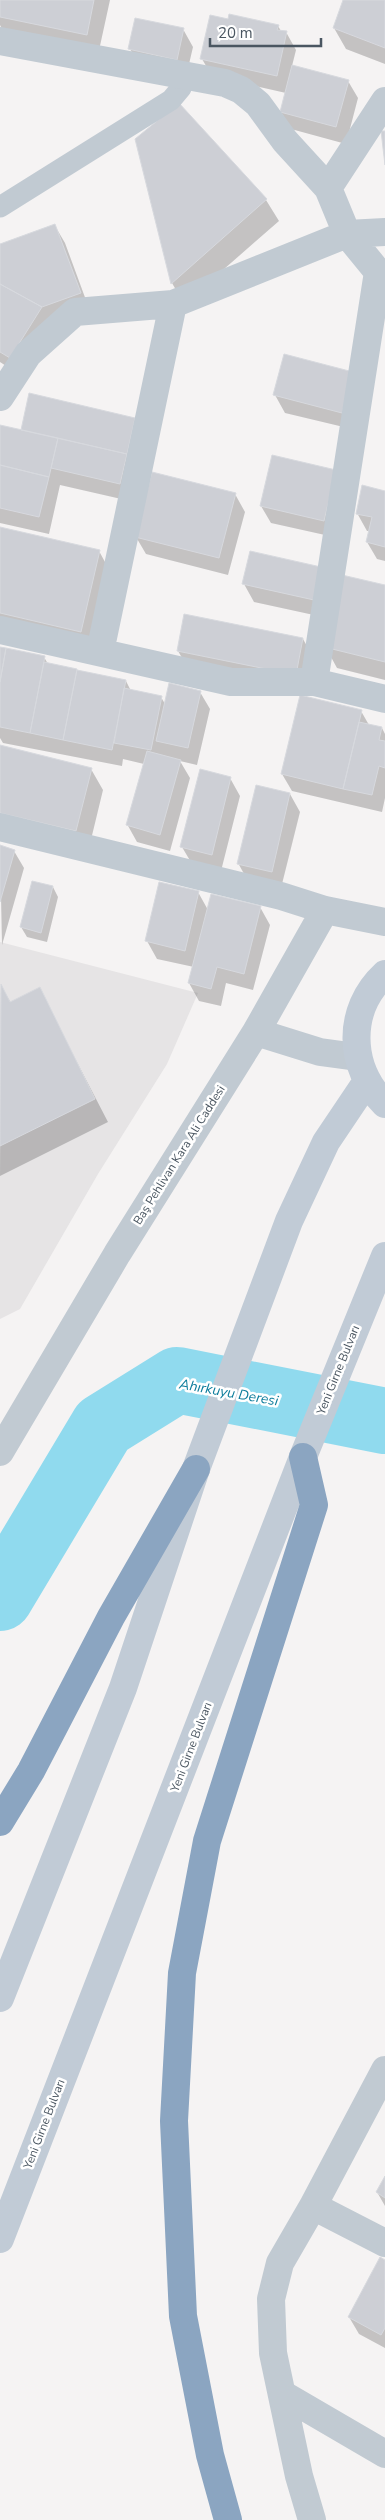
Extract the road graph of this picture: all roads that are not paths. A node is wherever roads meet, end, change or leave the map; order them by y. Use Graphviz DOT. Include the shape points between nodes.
graph roads {
  1 [pos="0,41"];
  2 [pos="186,76"];
  3 [pos="385,101"];
  4 [pos="328,188"];
  5 [pos="0,207"];
  6 [pos="385,232"];
  7 [pos="347,234"];
  8 [pos="173,304"];
  9 [pos="0,397"];
  10 [pos="0,630"];
  11 [pos="100,652"];
  12 [pos="314,682"];
  13 [pos="385,699"];
  14 [pos="0,827"];
  15 [pos="325,910"];
  16 [pos="385,922"];
  17 [pos="385,974"];
  18 [pos="256,1032"];
  19 [pos="362,1069"];
  20 [pos="385,1104"];
  21 [pos="385,1256"];
  22 [pos="0,1452"];
  23 [pos="303,1457"];
  24 [pos="196,1469"];
  25 [pos="0,1822"];
  26 [pos="0,1998"];
  27 [pos="385,2070"];
  28 [pos="313,2206"];
  29 [pos="0,2239"];
  30 [pos="385,2243"];
  31 [pos="284,2395"];
  32 [pos="385,2454"];
  33 [pos="228,2520"];
  34 [pos="312,2520"];
  1 -- 2 [label="street"];
  2 -- 4 [label="street" via="225,83 252,99"];
  2 -- 5 [label="lane" via="171,100"];
  3 -- 4 [label="street"];
  4 -- 7 [label="street"];
  6 -- 7 [label="street"];
  7 -- 8 [label="street"];
  7 -- 12 [label="street" via="378,272"];
  8 -- 9 [label="street" via="75,312 28,354"];
  8 -- 11 [label="street"];
  10 -- 11 [label="street"];
  11 -- 12 [label="street" via="231,682"];
  12 -- 13 [label="street"];
  14 -- 15 [label="street"];
  15 -- 16 [label="street"];
  15 -- 18 [label="street, Baş Pehlivan Kara Ali Caddesi"];
  17 -- 19 [label="main road" via="361,1005 355,1031"];
  18 -- 19 [label="street"];
  18 -- 22 [label="street, Baş Pehlivan Kara Ali Caddesi" via="117,1254"];
  19 -- 20 [label="main road"];
  19 -- 24 [label="main road" via="289,1221"];
  21 -- 23 [label="main road, Yeni Girne Bulvarı"];
  23 -- 29 [label="main road, Yeni Girne Bulvarı"];
  23 -- 33 [label="highway" via="314,1505 207,1841 182,1974 174,2121 183,2316 210,2455"];
  24 -- 25 [label="highway"];
  24 -- 26 [label="main road" via="124,1688"];
  27 -- 28 [label="street"];
  28 -- 30 [label="street"];
  28 -- 31 [label="street" via="280,2263 271,2299 273,2353"];
  31 -- 32 [label="street"];
  31 -- 34 [label="street" via="299,2476"];
}
